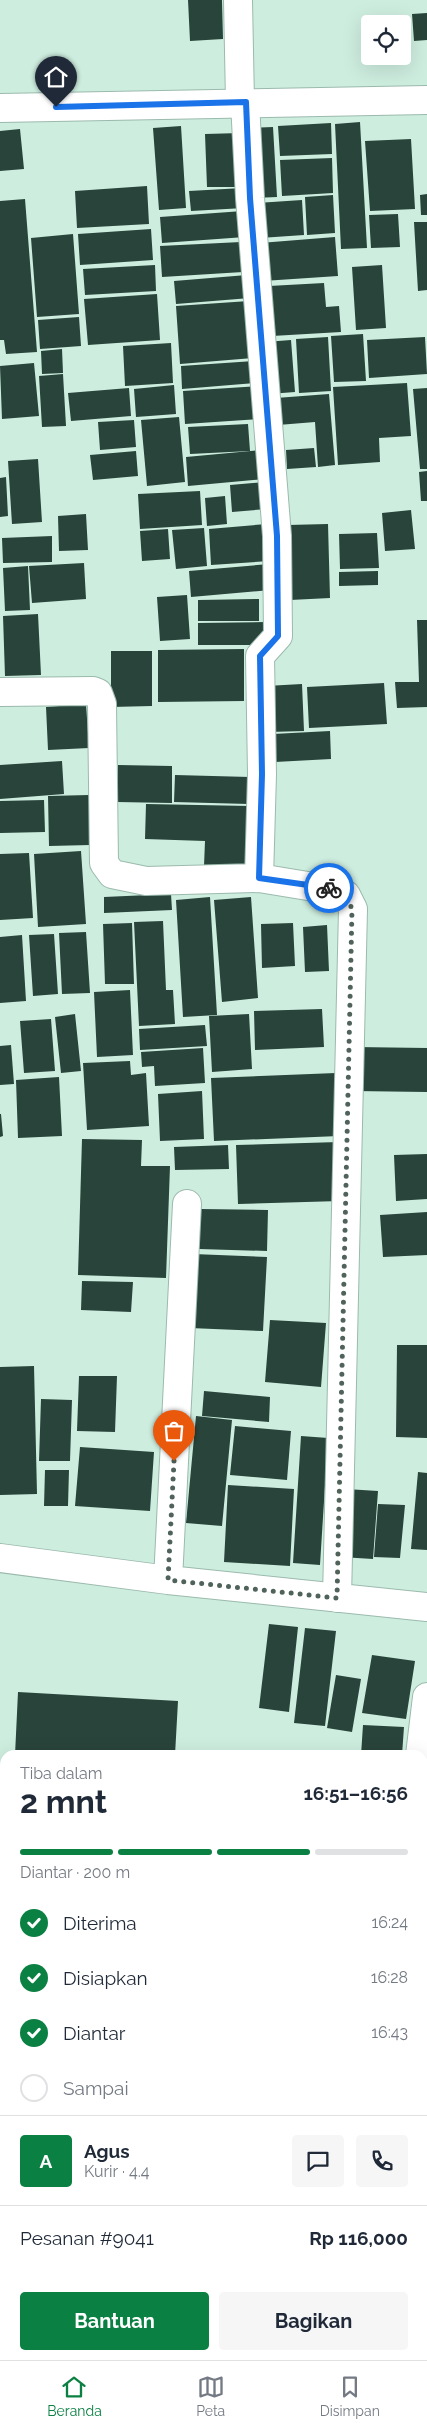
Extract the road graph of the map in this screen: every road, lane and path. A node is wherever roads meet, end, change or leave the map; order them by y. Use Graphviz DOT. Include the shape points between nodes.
graph roads {
  1 [pos="238,0"];
  2 [pos="427,100"];
  3 [pos="243,102"];
  4 [pos="0,108"];
  5 [pos="0,692"];
  6 [pos="259,878"];
  7 [pos="187,1204"];
  8 [pos="0,1558"];
  9 [pos="168,1580"];
  10 [pos="337,1598"];
  11 [pos="427,1607"];
  12 [pos="427,1697"];
  13 [pos="421,1750"];
  1 -- 3 [label="street"];
  2 -- 3 [label="street"];
  3 -- 4 [label="street"];
  3 -- 6 [label="street" via="277,536 278,636 260,656 262,774"];
  5 -- 6 [label="street" via="98,693 102,704 104,862 112,874 146,880"];
  6 -- 10 [label="street" via="338,891 346,895 352,909"];
  7 -- 9 [label="street"];
  8 -- 9 [label="street"];
  9 -- 10 [label="street"];
  10 -- 11 [label="street"];
  12 -- 13 [label="street"];
}
